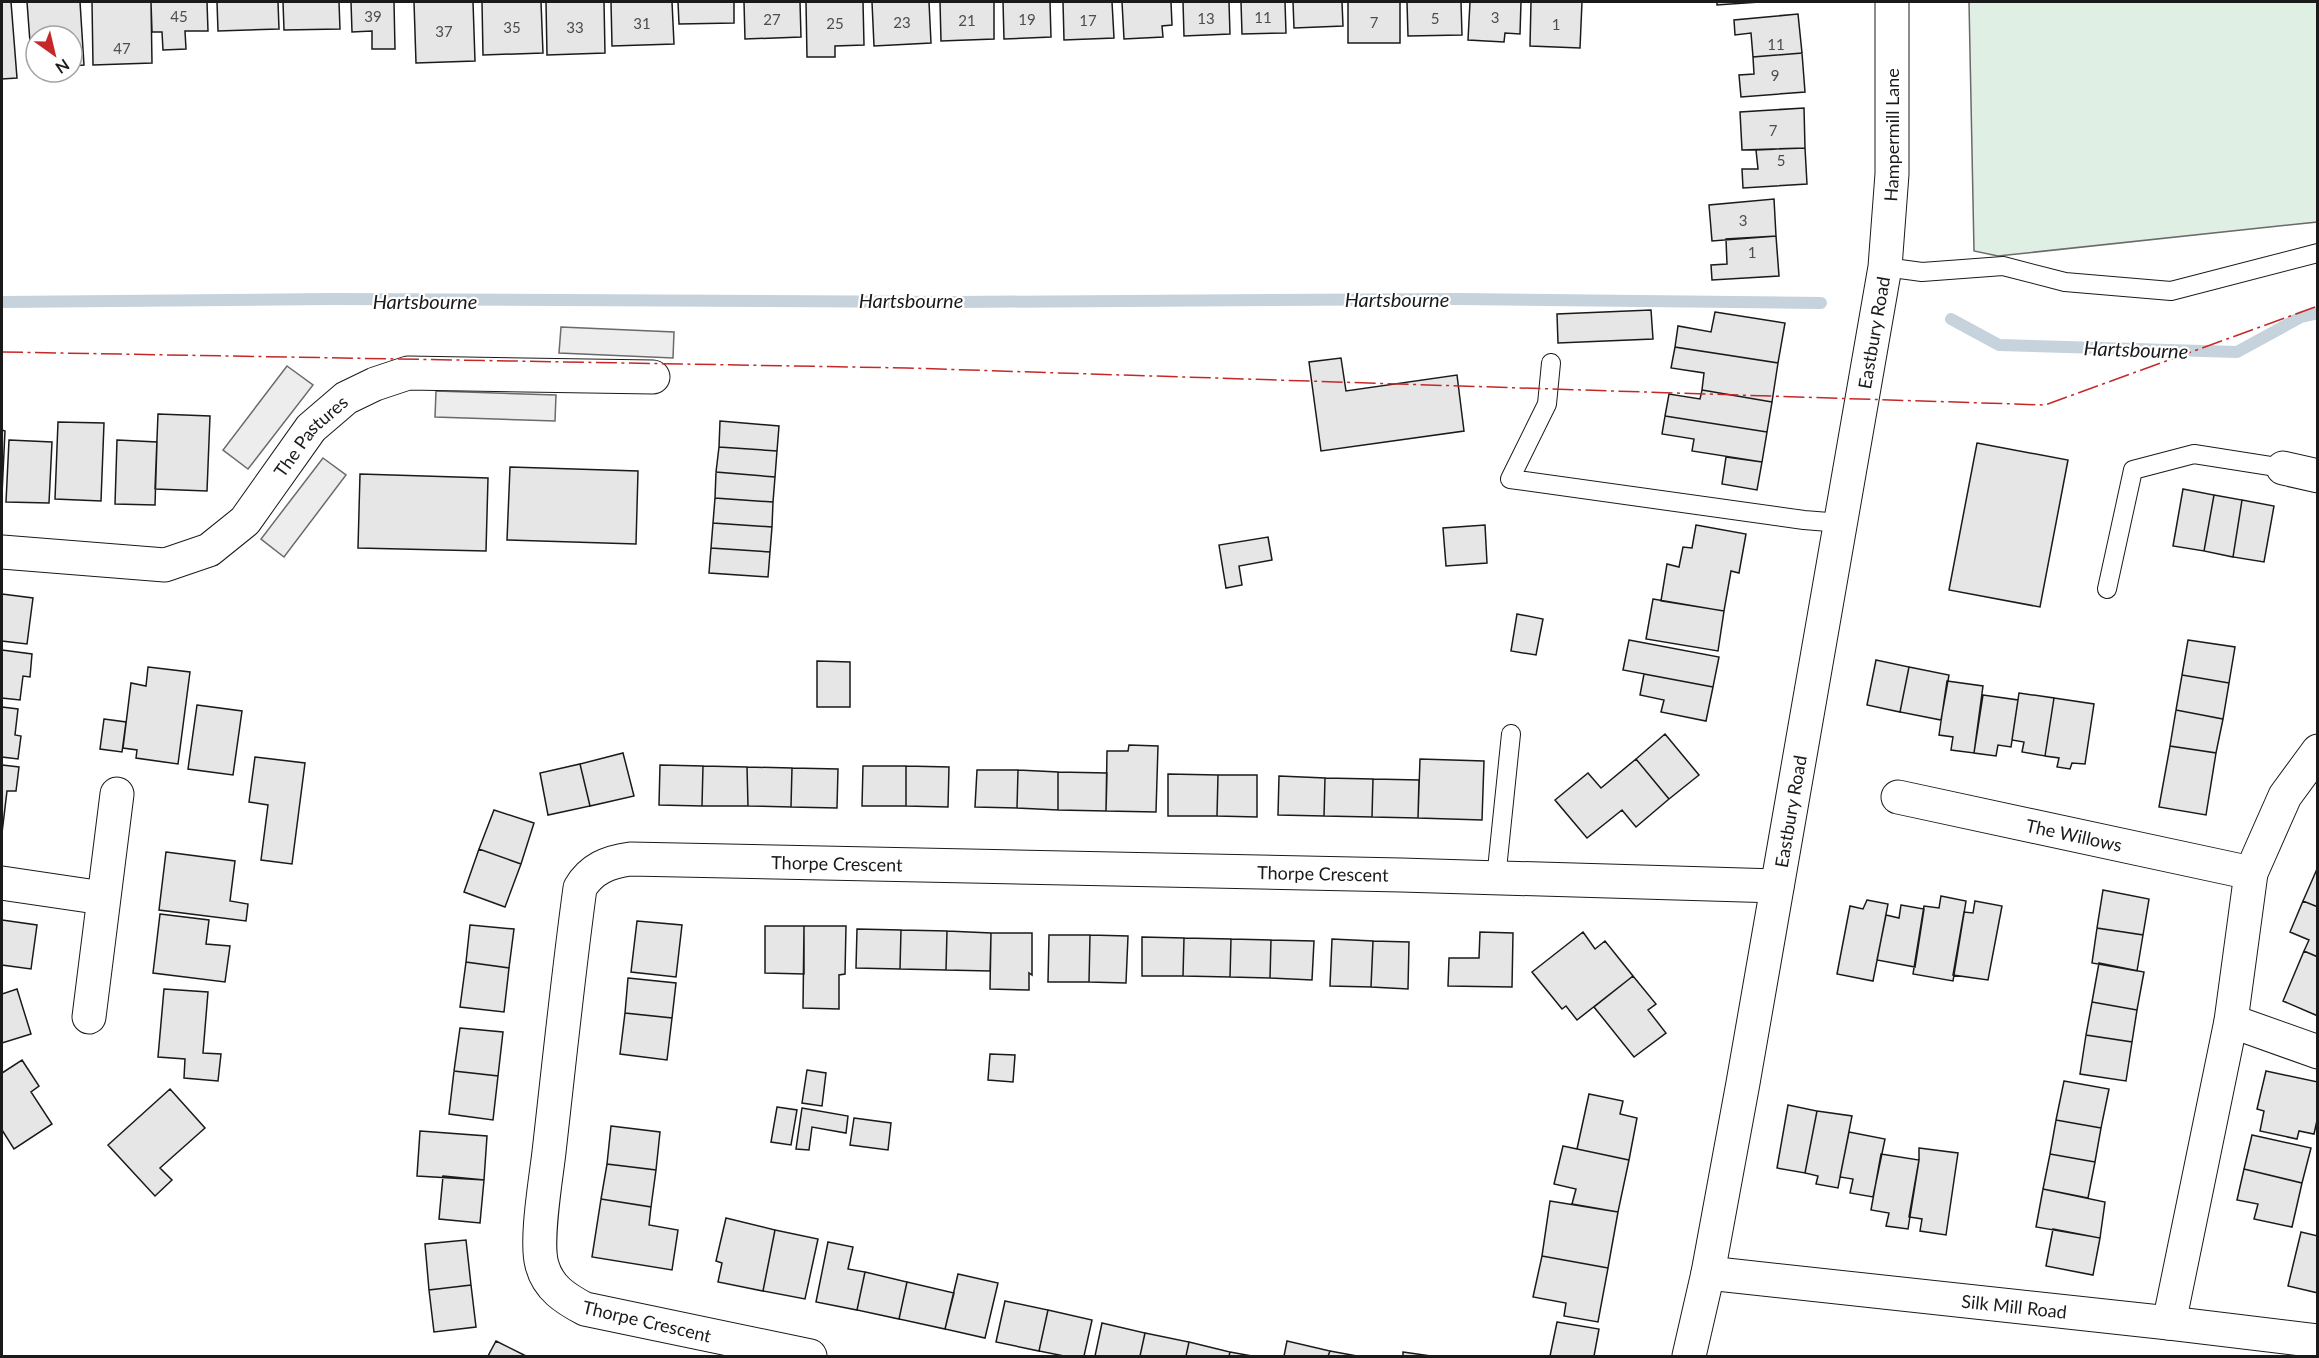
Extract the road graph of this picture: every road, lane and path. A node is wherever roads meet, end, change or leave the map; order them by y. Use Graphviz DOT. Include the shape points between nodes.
graph roads {
  1 [pos="1892,2"];
  2 [pos="2318,253"];
  3 [pos="1885,267"];
  4 [pos="1551,363"];
  5 [pos="653,377"];
  6 [pos="2283,468"];
  7 [pos="2318,476"];
  8 [pos="1841,523"];
  9 [pos="2,552"];
  10 [pos="2107,589"];
  11 [pos="1511,734"];
  12 [pos="2318,751"];
  13 [pos="117,794"];
  14 [pos="1898,797"];
  15 [pos="2251,873"];
  16 [pos="1496,879"];
  17 [pos="2,883"];
  18 [pos="1777,886"];
  19 [pos="103,898"];
  20 [pos="89,1017"];
  21 [pos="2231,1021"];
  22 [pos="2318,1052"];
  23 [pos="1708,1273"];
  24 [pos="2169,1323"];
  25 [pos="2318,1341"];
  26 [pos="810,1356"];
  27 [pos="1689,1356"];
  1 -- 3 [label="street, Hampermill Lane" via="1892,174"];
  2 -- 3 [label="lane" via="2171,291 2065,282 2004,266 1922,272"];
  3 -- 8 [label="street, Eastbury Road"];
  4 -- 8 [label="lane" via="1547,404 1510,479"];
  5 -- 9 [label="street, The Pastures" via="408,373 345,398 311,428 245,521 209,550 165,565"];
  6 -- 7 [label="street"];
  6 -- 10 [label="lane" via="2194,454 2133,470"];
  8 -- 18 [label="street, Eastbury Road"];
  11 -- 16 [label="lane"];
  12 -- 15 [label="street" via="2285,796"];
  13 -- 19 [label="street"];
  14 -- 15 [label="street, The Willows"];
  15 -- 21 [label="street"];
  16 -- 18 [label="street, Thorpe Crescent"];
  16 -- 26 [label="street, Thorpe Crescent" via="630,859 593,871 580,888 550,1146 539,1251 547,1278 556,1291 585,1309"];
  17 -- 19 [label="street"];
  18 -- 23 [label="street, Eastbury Road"];
  19 -- 20 [label="street"];
  21 -- 22 [label="street"];
  21 -- 24 [label="street"];
  23 -- 24 [label="street, Silk Mill Road"];
  23 -- 27 [label="street, Eastbury Road"];
  24 -- 25 [label="street, Silk Mill Road"];
}
